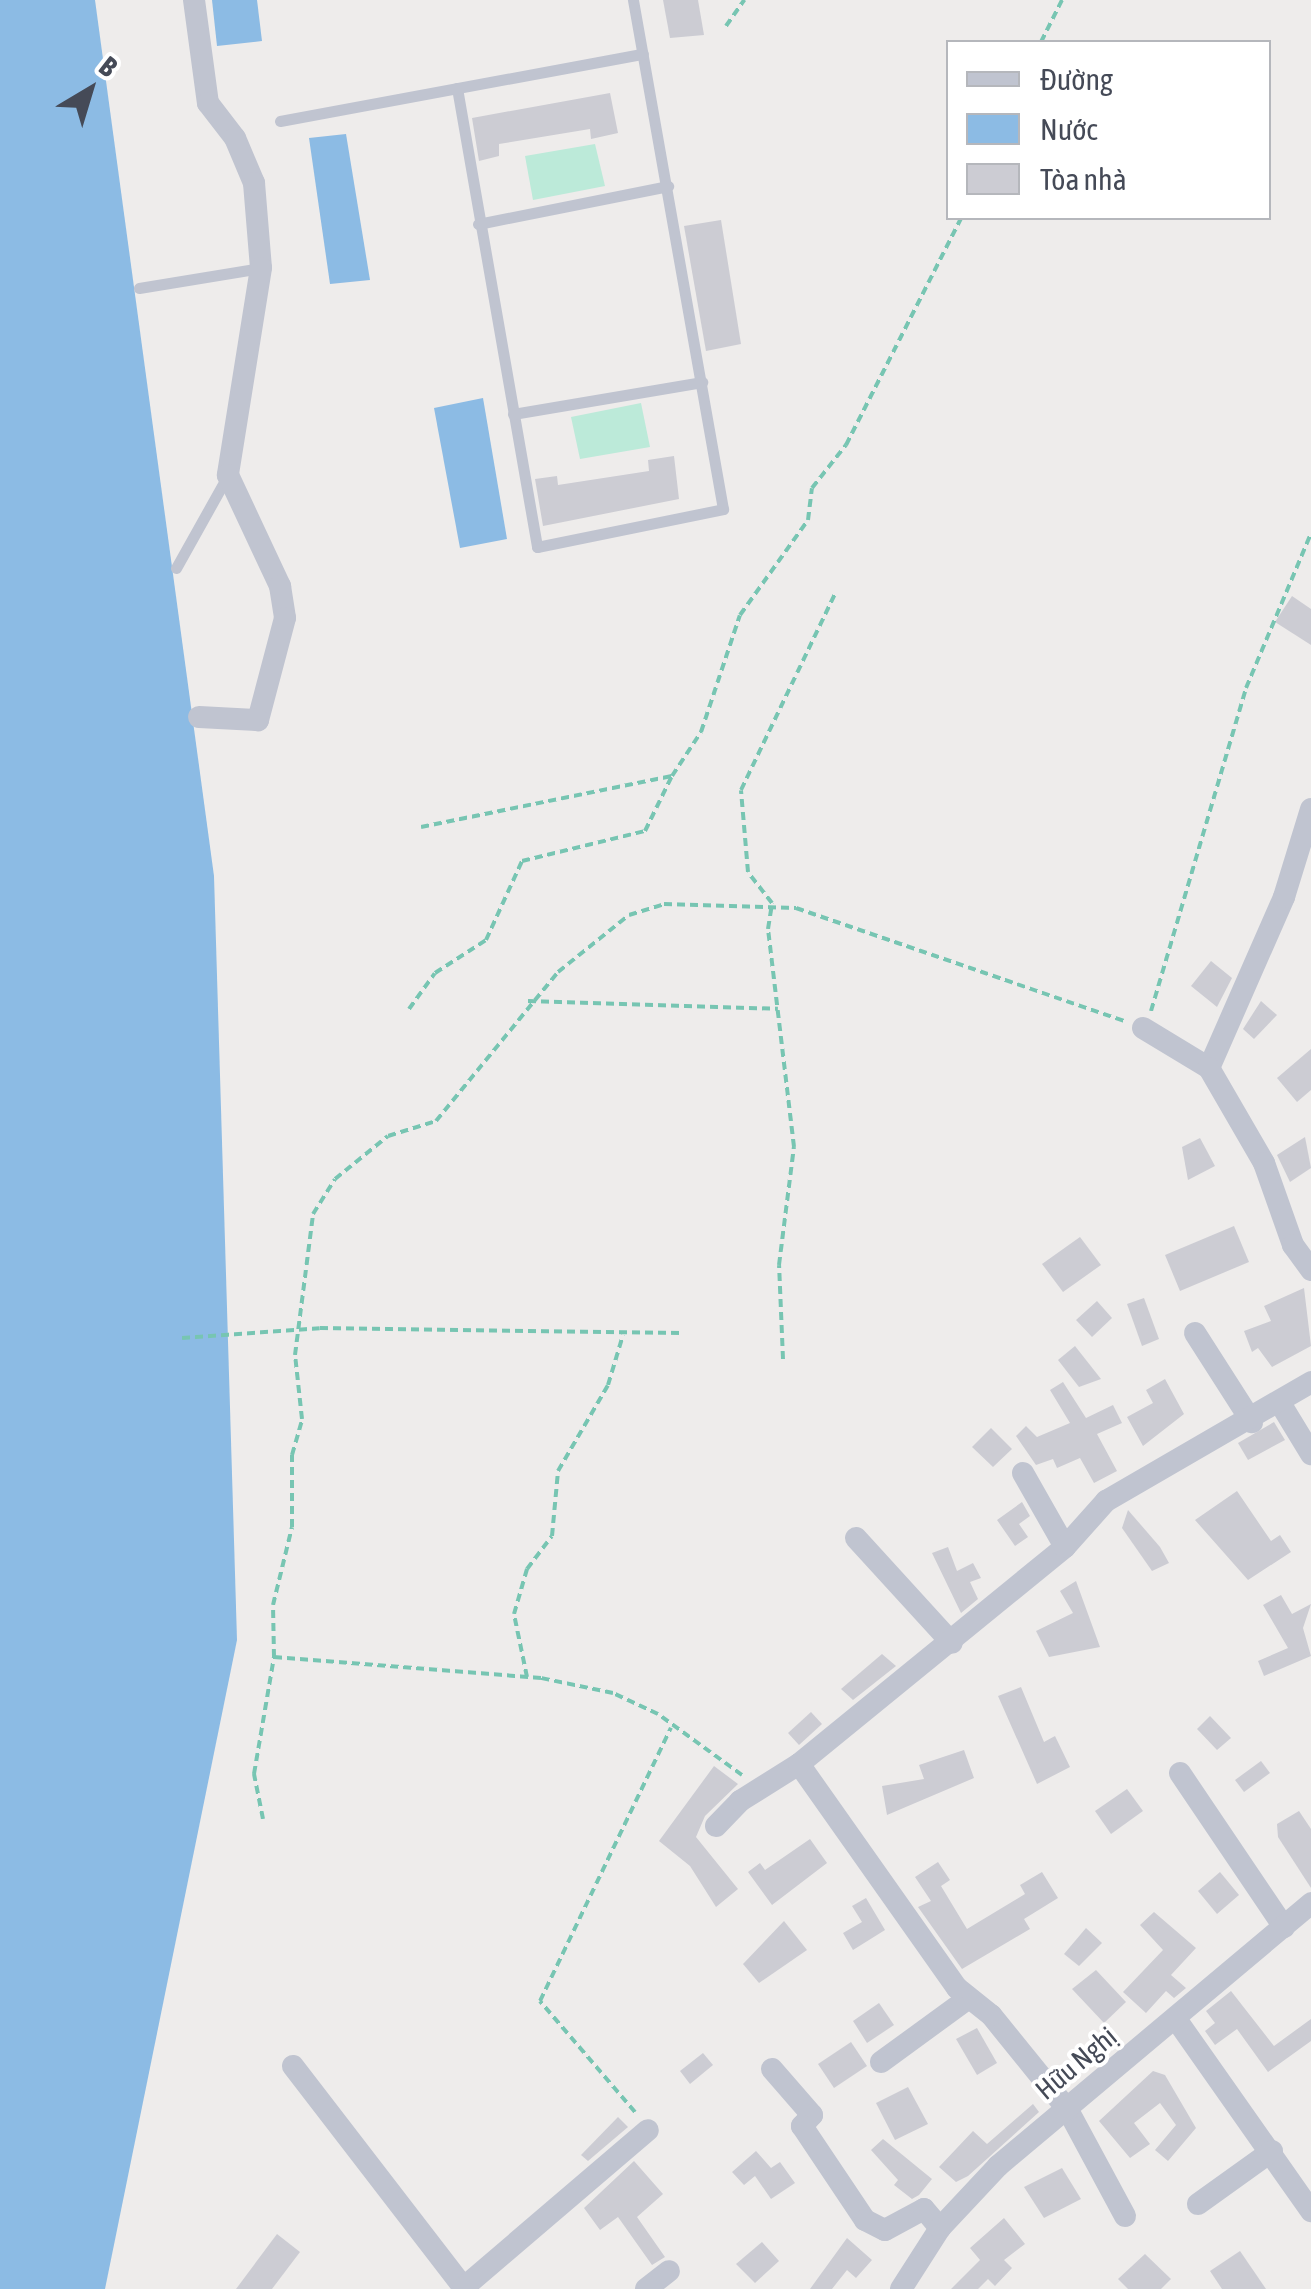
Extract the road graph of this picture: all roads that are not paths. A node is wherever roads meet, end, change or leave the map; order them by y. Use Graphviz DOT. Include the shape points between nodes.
graph roads {
  1 [pos="194,0"];
  2 [pos="633,0"];
  3 [pos="643,54"];
  4 [pos="457,88"];
  5 [pos="280,121"];
  6 [pos="668,186"];
  7 [pos="478,224"];
  8 [pos="261,268"];
  9 [pos="140,288"];
  10 [pos="702,382"];
  11 [pos="513,414"];
  12 [pos="228,475"];
  13 [pos="176,568"];
  14 [pos="199,717"];
  15 [pos="1311,809"];
  16 [pos="1143,1028"];
  17 [pos="1209,1068"];
  18 [pos="1307,1256"];
  19 [pos="1195,1332"];
  20 [pos="1311,1382"];
  21 [pos="1280,1404"];
  22 [pos="1252,1422"];
  23 [pos="1311,1454"];
  24 [pos="1022,1473"];
  25 [pos="856,1538"];
  26 [pos="1066,1547"];
  27 [pos="952,1642"];
  28 [pos="799,1764"];
  29 [pos="1180,1773"];
  30 [pos="716,1826"];
  31 [pos="1311,1902"];
  32 [pos="1284,1927"];
  33 [pos="966,2000"];
  34 [pos="1176,2018"];
  35 [pos="881,2062"];
  36 [pos="293,2066"];
  37 [pos="772,2069"];
  38 [pos="1068,2110"];
  39 [pos="648,2130"];
  40 [pos="1272,2151"];
  41 [pos="1198,2204"];
  42 [pos="1311,2212"];
  43 [pos="1125,2216"];
  44 [pos="940,2228"];
  45 [pos="669,2271"];
  46 [pos="464,2288"];
  47 [pos="646,2289"];
  48 [pos="900,2289"];
  1 -- 8 [label="street" via="208,103 235,138 254,183"];
  2 -- 3 [label="lane"];
  3 -- 4 [label="lane"];
  3 -- 6 [label="lane"];
  4 -- 5 [label="lane"];
  4 -- 7 [label="lane"];
  6 -- 7 [label="lane"];
  6 -- 10 [label="lane"];
  7 -- 11 [label="lane"];
  8 -- 9 [label="lane"];
  8 -- 12 [label="street"];
  10 -- 11 [label="lane"];
  10 -- 11 [label="lane" via="723,510 536,547"];
  12 -- 13 [label="lane"];
  12 -- 14 [label="street" via="280,586 286,618 258,720"];
  15 -- 17 [label="street" via="1284,897"];
  16 -- 17 [label="street"];
  17 -- 18 [label="street"];
  19 -- 22 [label="street"];
  20 -- 21 [label="street"];
  21 -- 22 [label="street"];
  21 -- 23 [label="street"];
  22 -- 26 [label="street" via="1106,1502"];
  24 -- 26 [label="street"];
  25 -- 27 [label="street"];
  26 -- 27 [label="street"];
  27 -- 28 [label="street"];
  28 -- 30 [label="street"];
  28 -- 33 [label="street"];
  29 -- 32 [label="street"];
  31 -- 32 [label="street, Hữu Nghị"];
  32 -- 34 [label="street, Hữu Nghị"];
  33 -- 35 [label="street"];
  33 -- 38 [label="street" via="991,2015"];
  34 -- 38 [label="street, Hữu Nghị"];
  34 -- 40 [label="street"];
  36 -- 46 [label="street"];
  37 -- 44 [label="street" via="812,2114 802,2126 865,2220 885,2230 924,2208"];
  38 -- 43 [label="street"];
  38 -- 44 [label="street, Hữu Nghị"];
  39 -- 46 [label="street"];
  40 -- 41 [label="street"];
  40 -- 42 [label="street"];
  44 -- 48 [label="street, Hữu Nghị"];
  45 -- 47 [label="street"];
}
